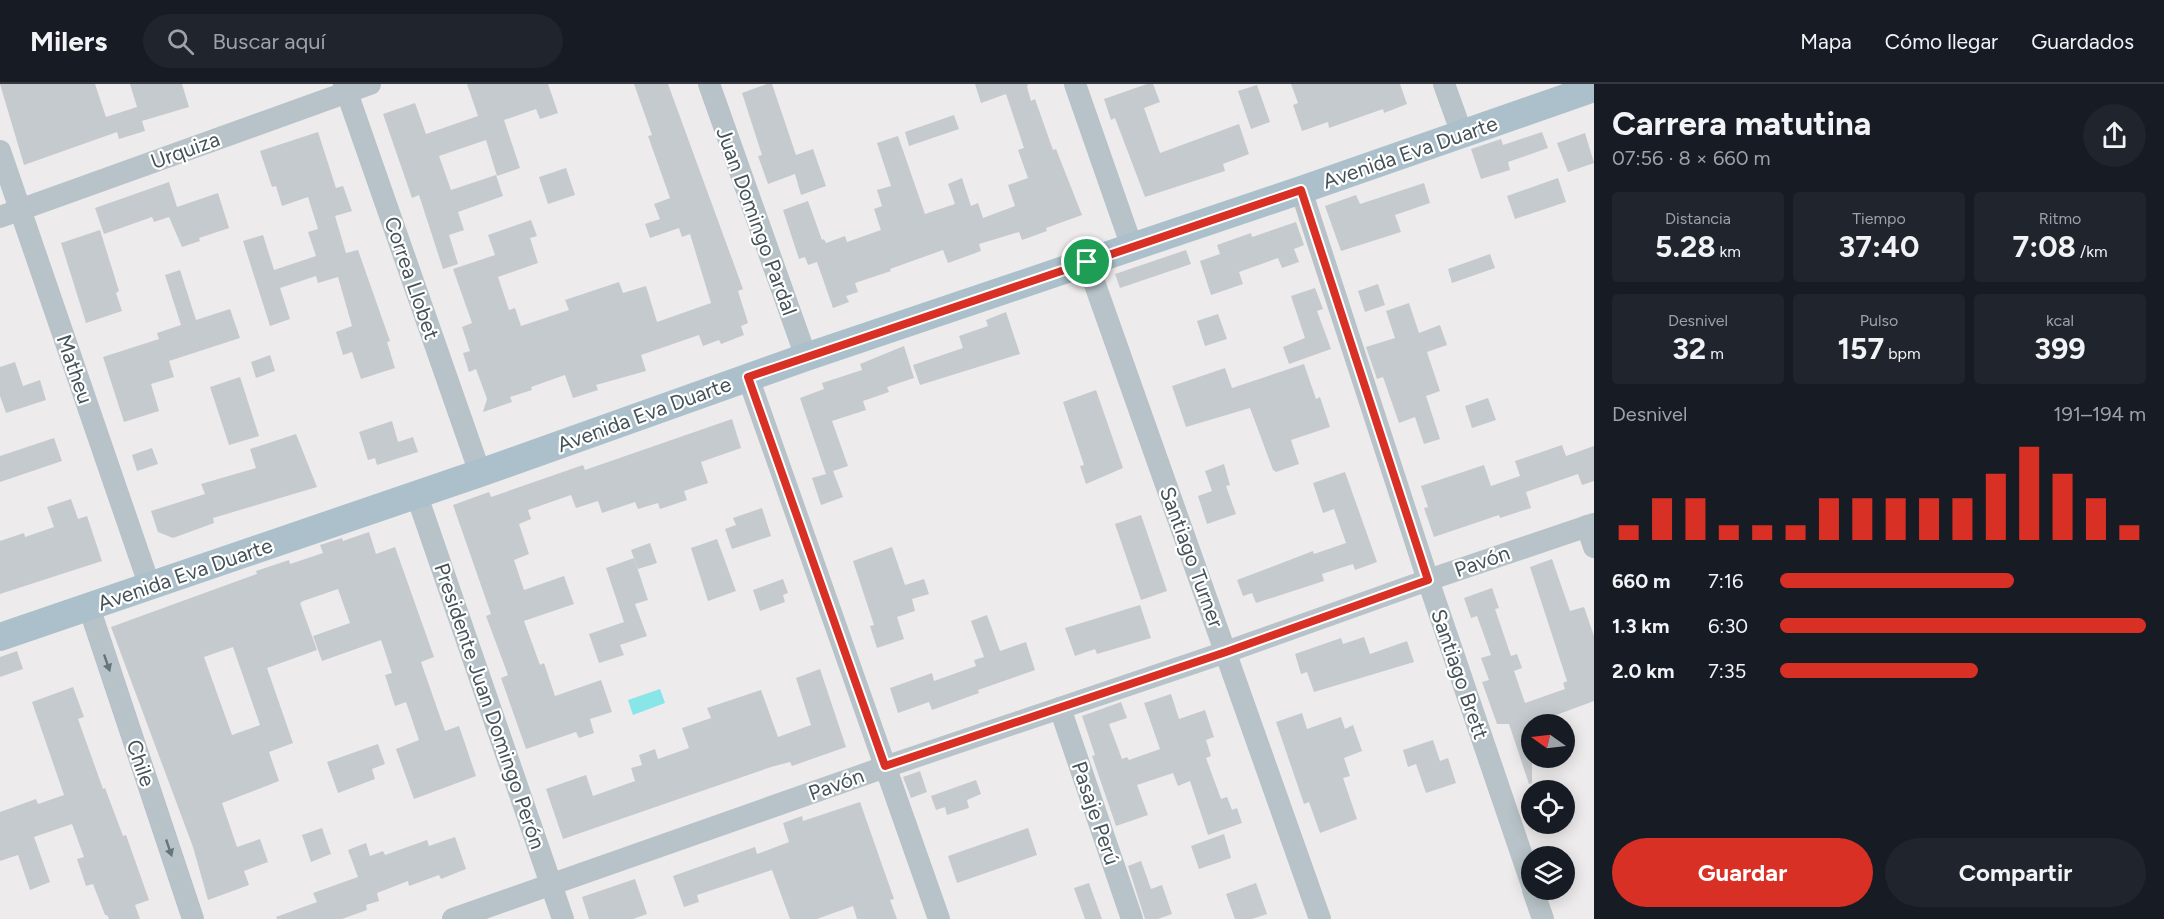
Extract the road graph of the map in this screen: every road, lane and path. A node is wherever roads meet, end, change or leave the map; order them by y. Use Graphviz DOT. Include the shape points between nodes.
graph roads {
  1 [pos="370,84"];
  2 [pos="709,84"];
  3 [pos="1075,84"];
  4 [pos="1444,84"];
  5 [pos="346,88"];
  6 [pos="1594,88"];
  7 [pos="1462,134"];
  8 [pos="0,151"];
  9 [pos="1301,190"];
  10 [pos="10,213"];
  11 [pos="1132,247"];
  12 [pos="1087,262"];
  13 [pos="806,357"];
  14 [pos="748,377"];
  15 [pos="480,473"];
  16 [pos="416,493"];
  17 [pos="1592,533"];
  18 [pos="1428,580"];
  19 [pos="150,587"];
  20 [pos="89,607"];
  21 [pos="0,637"];
  22 [pos="1226,652"];
  23 [pos="1060,708"];
  24 [pos="885,766"];
  25 [pos="1521,853"];
  26 [pos="552,885"];
  27 [pos="1536,900"];
  28 [pos="193,919"];
  29 [pos="453,919"];
  30 [pos="563,919"];
  31 [pos="939,919"];
  32 [pos="1132,919"];
  33 [pos="1320,919"];
  34 [pos="1543,919"];
  1 -- 5 [label="street, Urquiza"];
  2 -- 13 [label="street, Juan Domingo Pardal"];
  3 -- 11 [label="street"];
  4 -- 7 [label="street"];
  5 -- 10 [label="street, Urquiza"];
  5 -- 15 [label="street, Correa Llobet"];
  6 -- 7 [label="main road, Avenida Eva Duarte"];
  7 -- 9 [label="main road, Avenida Eva Duarte"];
  8 -- 10 [label="street, Matheu"];
  9 -- 11 [label="main road, Avenida Eva Duarte"];
  9 -- 18 [label="street, Santiago Brett"];
  10 -- 19 [label="street, Matheu"];
  11 -- 12 [label="main road, Avenida Eva Duarte"];
  12 -- 13 [label="main road, Avenida Eva Duarte"];
  12 -- 22 [label="street, Santiago Turner"];
  13 -- 14 [label="main road, Avenida Eva Duarte"];
  14 -- 15 [label="main road, Avenida Eva Duarte"];
  14 -- 24 [label="street"];
  15 -- 16 [label="main road, Avenida Eva Duarte"];
  16 -- 19 [label="main road, Avenida Eva Duarte"];
  16 -- 26 [label="street, Presidente Juan Domingo Perón"];
  17 -- 18 [label="street, Pavón"];
  18 -- 22 [label="street, Pavón"];
  18 -- 25 [label="street, Santiago Brett"];
  19 -- 20 [label="main road, Avenida Eva Duarte"];
  20 -- 21 [label="main road, Avenida Eva Duarte"];
  20 -- 28 [label="street, Chile, one-way"];
  22 -- 23 [label="street, Pavón"];
  22 -- 33 [label="street, Santiago Turner"];
  23 -- 24 [label="street, Pavón"];
  23 -- 32 [label="street, Pasaje Perú"];
  24 -- 26 [label="street, Pavón"];
  24 -- 31 [label="street"];
  26 -- 29 [label="street, Pavón"];
  26 -- 30 [label="street, Presidente Juan Domingo Perón"];
  27 -- 34 [label="street"];
}
